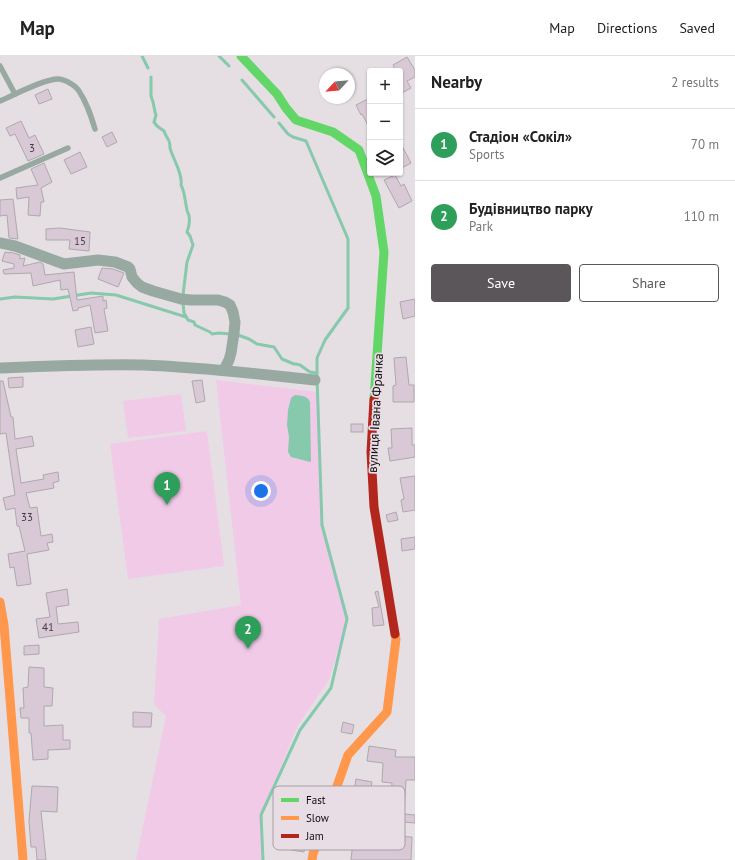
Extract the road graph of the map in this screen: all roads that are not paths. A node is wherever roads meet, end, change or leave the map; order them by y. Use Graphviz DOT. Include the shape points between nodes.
graph roads {
  1 [pos="241,56"];
  2 [pos="0,66"];
  3 [pos="15,94"];
  4 [pos="0,101"];
  5 [pos="95,129"];
  6 [pos="68,148"];
  7 [pos="0,178"];
  8 [pos="0,243"];
  9 [pos="0,368"];
  10 [pos="224,370"];
  11 [pos="316,380"];
  12 [pos="0,602"];
  13 [pos="337,786"];
  14 [pos="314,850"];
  15 [pos="23,860"];
  16 [pos="312,860"];
  1 -- 13 [label="street, вулиця Івана Франка" via="277,94 296,120 332,132 359,150 376,196 384,252 371,452 374,507 396,639 387,712 348,755"];
  2 -- 3 [label="lane"];
  3 -- 4 [label="lane"];
  3 -- 5 [label="lane" via="52,79 61,79 78,90"];
  6 -- 7 [label="lane"];
  8 -- 10 [label="street" via="64,264 98,260 116,262 128,267 132,277 142,287 186,299 225,302 230,305 235,322 231,353"];
  9 -- 10 [label="street" via="137,365"];
  10 -- 11 [label="street"];
  12 -- 15 [label="street"];
  14 -- 16 [label="street, вулиця Івана Франка"];
}
